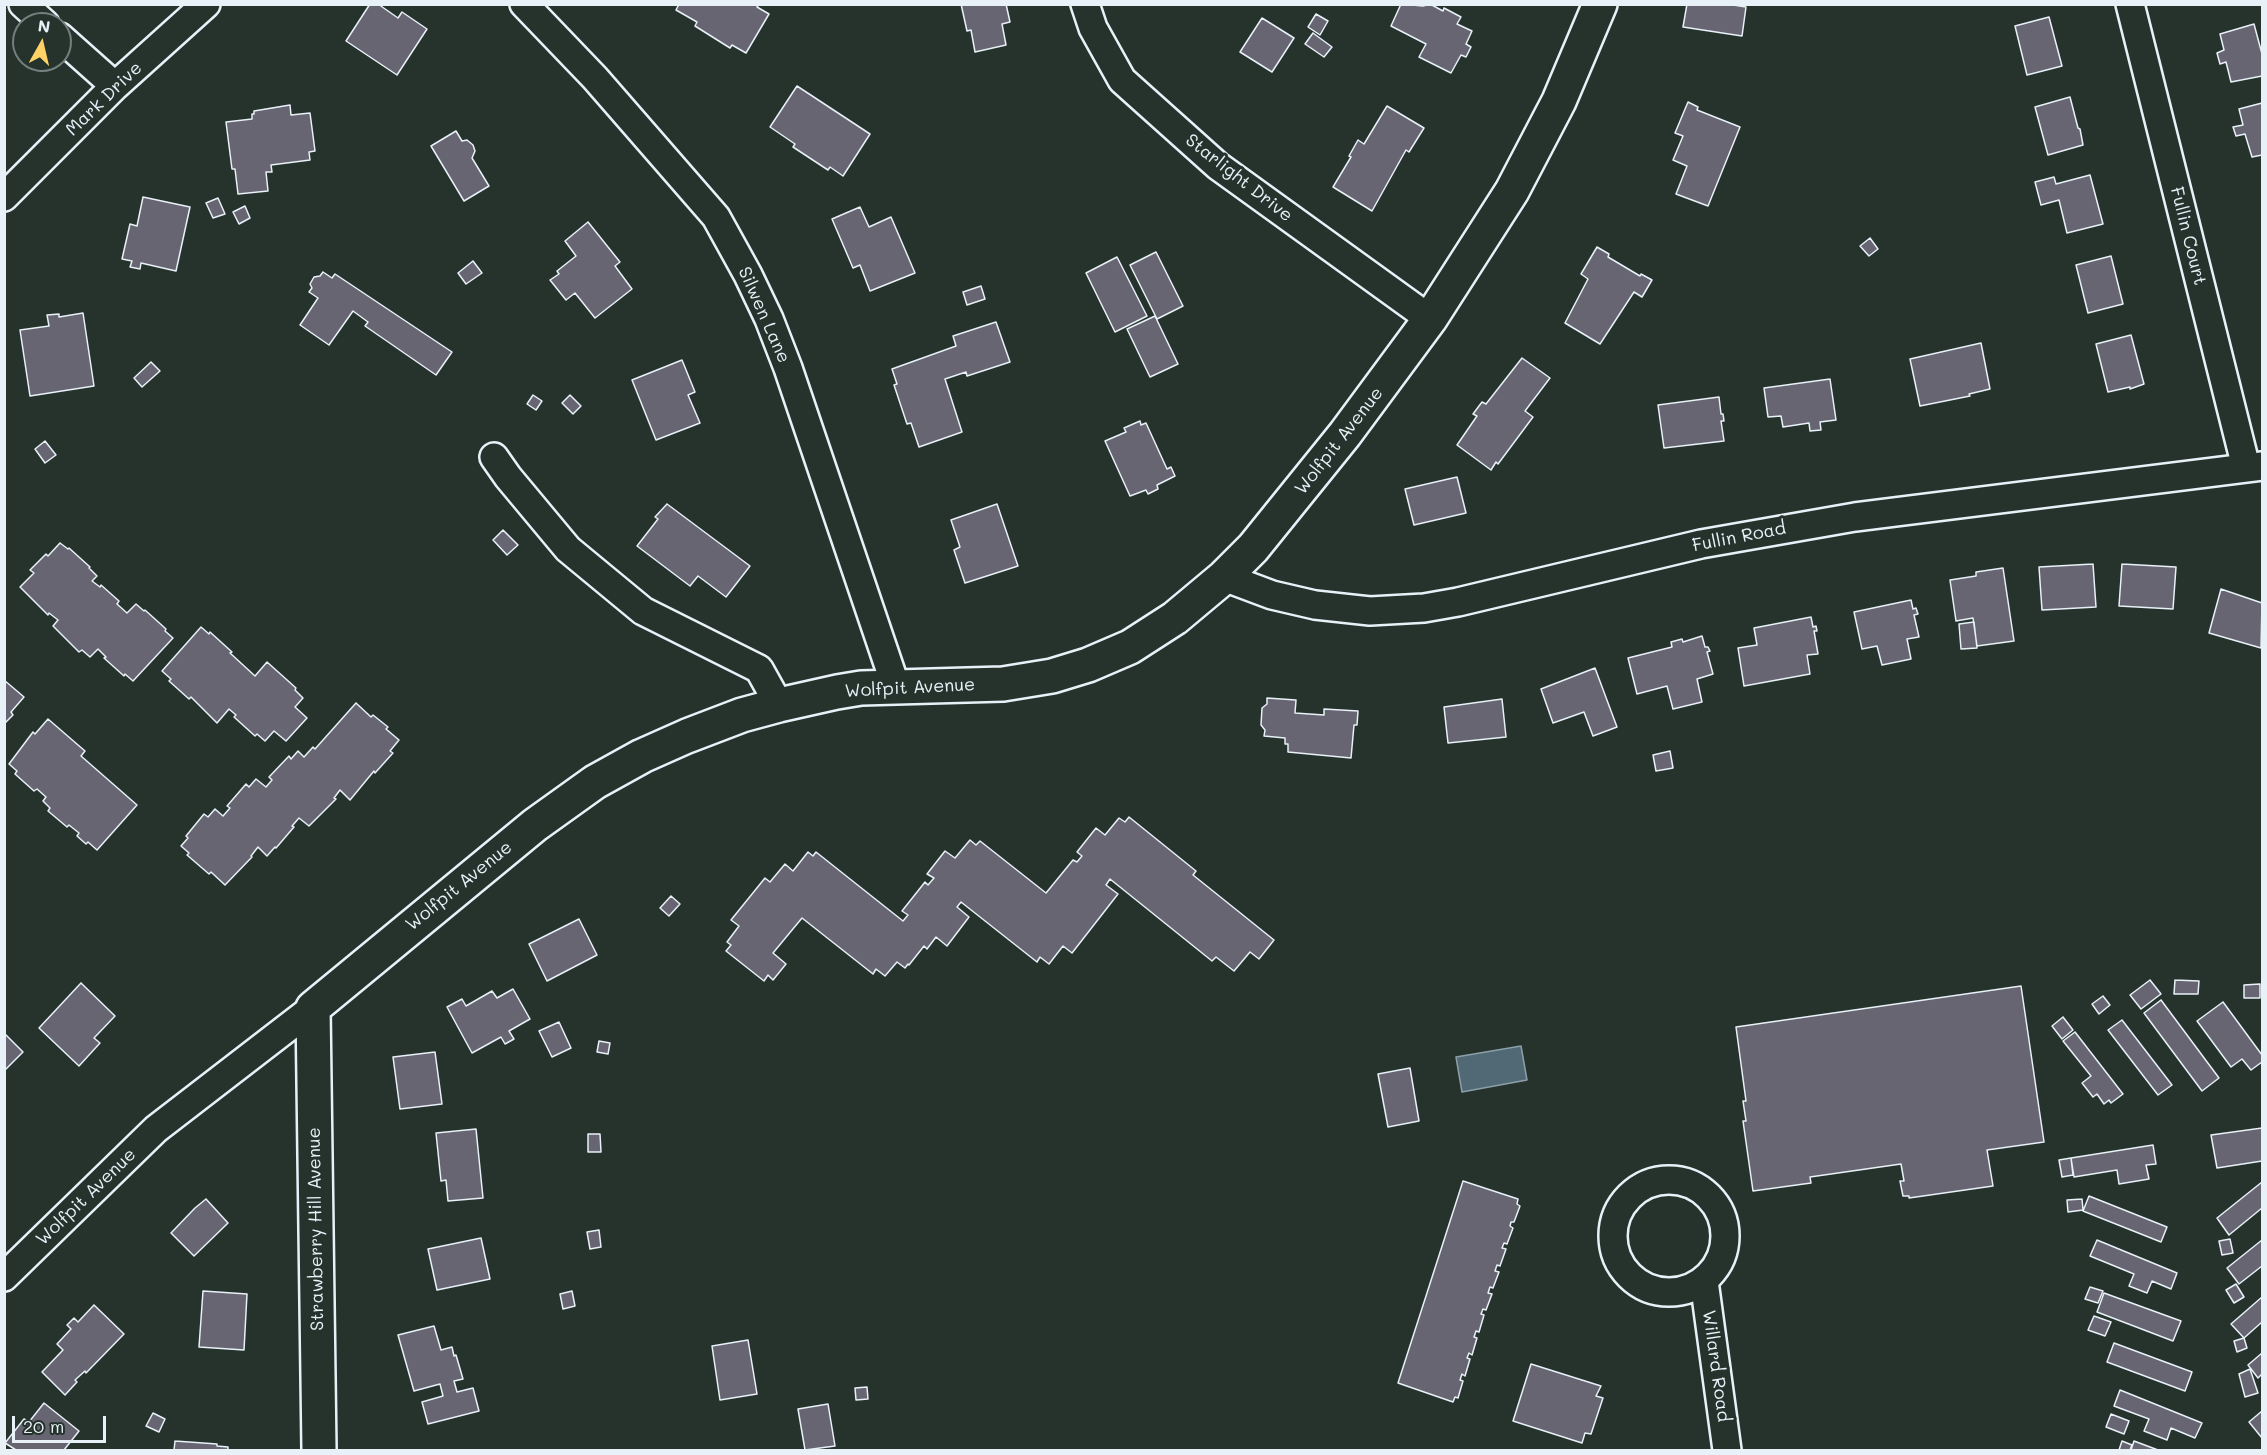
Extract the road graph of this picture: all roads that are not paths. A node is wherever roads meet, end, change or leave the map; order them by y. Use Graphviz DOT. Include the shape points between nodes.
graph roads {
  1 [pos="206,4"];
  2 [pos="524,4"];
  3 [pos="1085,4"];
  4 [pos="1600,4"];
  5 [pos="2130,4"];
  6 [pos="72,48"];
  7 [pos="115,86"];
  8 [pos="4,197"];
  9 [pos="1430,319"];
  10 [pos="494,457"];
  11 [pos="2254,467"];
  12 [pos="1224,577"];
  13 [pos="896,687"];
  14 [pos="779,705"];
  15 [pos="313,1008"];
  16 [pos="4,1277"];
  17 [pos="1704,1281"];
  18 [pos="319,1450"];
  19 [pos="1727,1450"];
  1 -- 7 [label="street, Mark Drive"];
  2 -- 13 [label="street, Silwen Lane" via="595,78 716,218 748,275 788,368"];
  3 -- 9 [label="street, Starlight Drive" via="1093,28 1122,80 1218,166"];
  4 -- 9 [label="street, Wolfpit Avenue" via="1559,101 1512,191"];
  5 -- 11 [label="street, Fullin Court"];
  6 -- 7 [label="street"];
  7 -- 8 [label="street, Mark Drive"];
  9 -- 12 [label="street, Wolfpit Avenue" via="1295,497"];
  10 -- 14 [label="street" via="568,549 643,611 759,669"];
  11 -- 12 [label="street, Fullin Road" via="1809,525 1701,544 1424,608 1370,611 1316,605 1272,595"];
  12 -- 13 [label="street, Wolfpit Avenue" via="1161,628 1088,665 1004,684"];
  13 -- 14 [label="street, Wolfpit Avenue" via="861,688"];
  14 -- 15 [label="street, Wolfpit Avenue" via="687,736 595,782 503,849"];
  15 -- 16 [label="street, Wolfpit Avenue" via="156,1129"];
  15 -- 18 [label="street, Strawberry Hill Avenue"];
  17 -- 17 [label="street, Willard Road" via="1684,1291 1663,1293 1643,1286 1626,1273 1612,1236 1624,1202 1637,1190 1653,1182 1689,1183 1707,1194 1720,1211 1726,1231 1725,1250 1717,1268"];
  17 -- 19 [label="street, Willard Road"];
}
